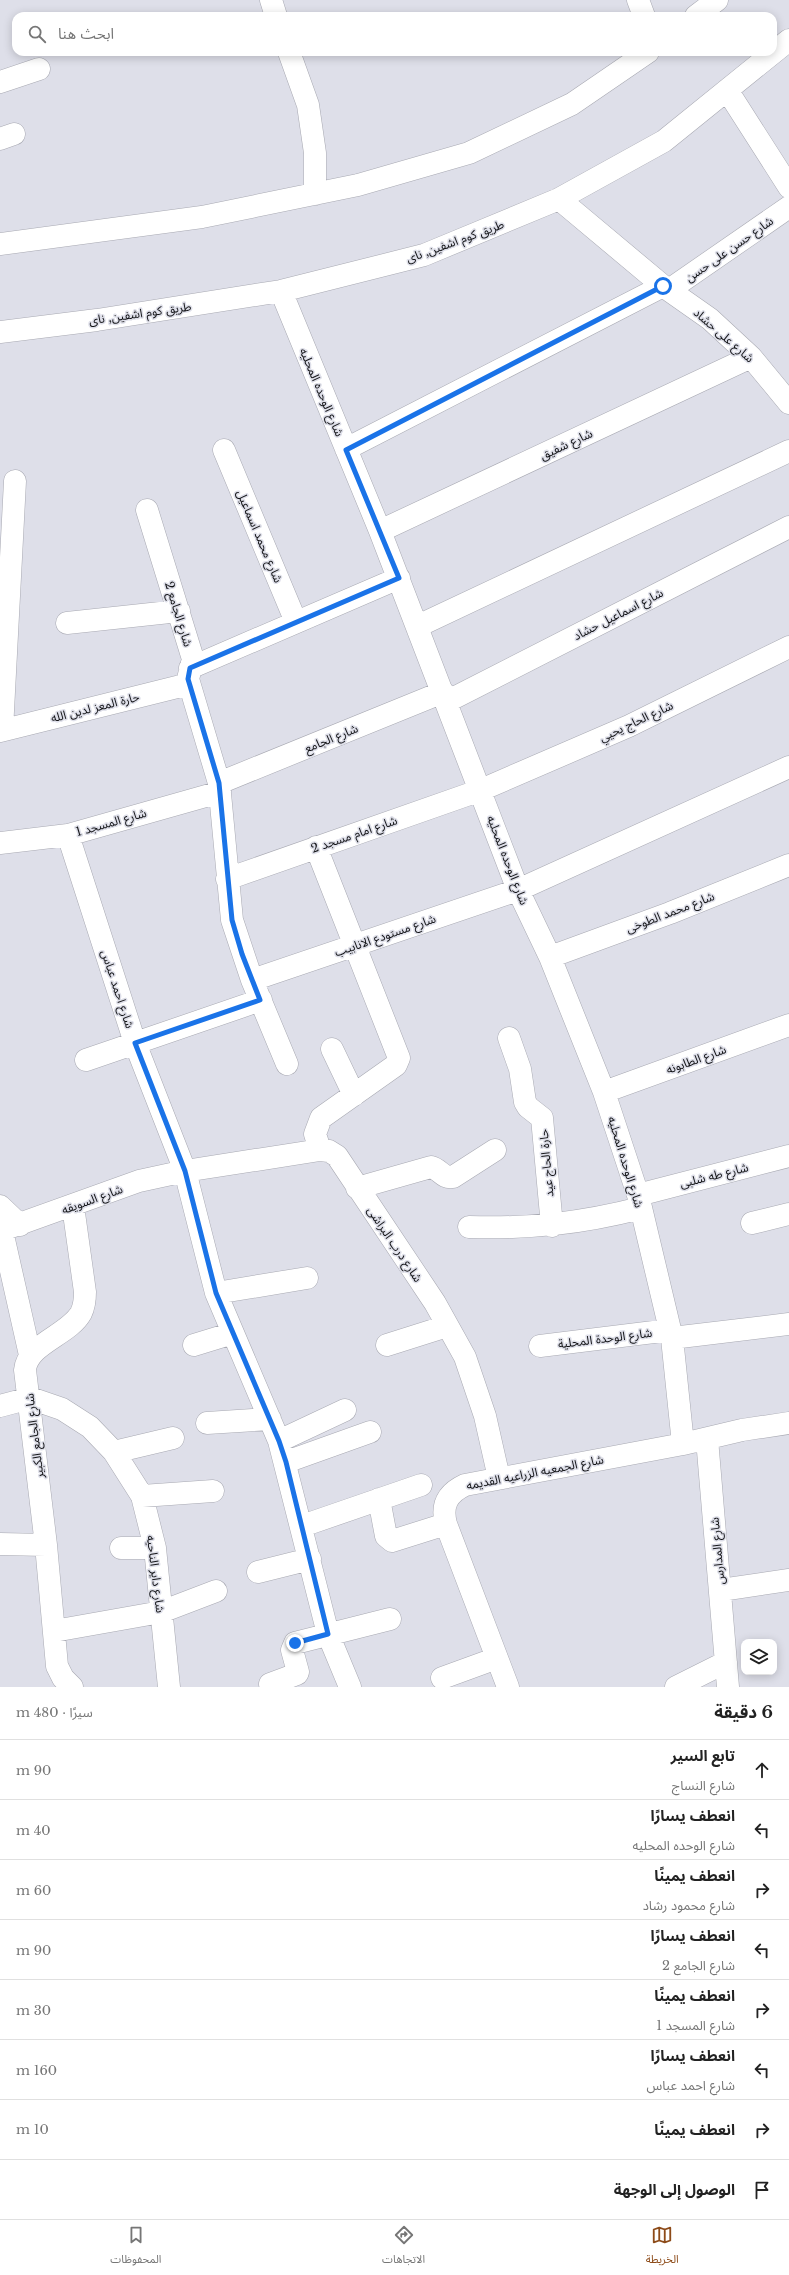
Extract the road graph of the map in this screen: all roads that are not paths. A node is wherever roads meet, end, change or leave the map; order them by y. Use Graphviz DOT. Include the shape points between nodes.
graph roads {
  1 [pos="271,0"];
  2 [pos="638,0"];
  3 [pos="717,0"];
  4 [pos="275,12"];
  5 [pos="642,12"];
  6 [pos="701,12"];
  7 [pos="789,40"];
  8 [pos="777,50"];
  9 [pos="290,56"];
  10 [pos="642,56"];
  11 [pos="769,56"];
  12 [pos="39,68"];
  13 [pos="0,82"];
  14 [pos="727,90"];
  15 [pos="789,187"];
  16 [pos="315,194"];
  17 [pos="559,199"];
  18 [pos="789,207"];
  19 [pos="0,244"];
  20 [pos="666,288"];
  21 [pos="281,291"];
  22 [pos="0,332"];
  23 [pos="751,357"];
  24 [pos="786,391"];
  25 [pos="224,450"];
  26 [pos="346,450"];
  27 [pos="789,451"];
  28 [pos="15,482"];
  29 [pos="147,510"];
  30 [pos="789,527"];
  31 [pos="380,531"];
  32 [pos="399,578"];
  33 [pos="179,611"];
  34 [pos="296,622"];
  35 [pos="67,623"];
  36 [pos="418,626"];
  37 [pos="789,647"];
  38 [pos="190,676"];
  39 [pos="445,697"];
  40 [pos="1,730"];
  41 [pos="789,766"];
  42 [pos="219,787"];
  43 [pos="481,790"];
  44 [pos="68,835"];
  45 [pos="0,843"];
  46 [pos="316,848"];
  47 [pos="789,865"];
  48 [pos="228,879"];
  49 [pos="518,890"];
  50 [pos="355,945"];
  51 [pos="550,957"];
  52 [pos="252,980"];
  53 [pos="260,1000"];
  54 [pos="789,1025"];
  55 [pos="509,1038"];
  56 [pos="135,1043"];
  57 [pos="332,1050"];
  58 [pos="86,1060"];
  59 [pos="287,1064"];
  60 [pos="604,1092"];
  61 [pos="354,1095"];
  62 [pos="320,1150"];
  63 [pos="495,1150"];
  64 [pos="789,1156"];
  65 [pos="185,1171"];
  66 [pos="357,1188"];
  67 [pos="640,1201"];
  68 [pos="0,1206"];
  69 [pos="73,1206"];
  70 [pos="789,1214"];
  71 [pos="752,1223"];
  72 [pos="552,1226"];
  73 [pos="469,1227"];
  74 [pos="7,1229"];
  75 [pos="307,1278"];
  76 [pos="216,1293"];
  77 [pos="789,1324"];
  78 [pos="448,1326"];
  79 [pos="233,1333"];
  80 [pos="671,1334"];
  81 [pos="194,1345"];
  82 [pos="387,1345"];
  83 [pos="540,1346"];
  84 [pos="30,1355"];
  85 [pos="30,1398"];
  86 [pos="0,1406"];
  87 [pos="345,1410"];
  88 [pos="270,1419"];
  89 [pos="207,1423"];
  90 [pos="789,1423"];
  91 [pos="370,1432"];
  92 [pos="173,1438"];
  93 [pos="707,1439"];
  94 [pos="279,1441"];
  95 [pos="683,1444"];
  96 [pos="114,1452"];
  97 [pos="286,1462"];
  98 [pos="499,1478"];
  99 [pos="421,1485"];
  100 [pos="213,1492"];
  101 [pos="142,1496"];
  102 [pos="379,1500"];
  103 [pos="446,1524"];
  104 [pos="302,1526"];
  105 [pos="0,1544"];
  106 [pos="46,1545"];
  107 [pos="121,1548"];
  108 [pos="155,1548"];
  109 [pos="310,1559"];
  110 [pos="258,1572"];
  111 [pos="789,1580"];
  112 [pos="721,1590"];
  113 [pos="216,1591"];
  114 [pos="161,1612"];
  115 [pos="390,1619"];
  116 [pos="54,1631"];
  117 [pos="328,1634"];
  118 [pos="497,1658"];
  119 [pos="726,1662"];
  120 [pos="442,1678"];
  121 [pos="270,1684"];
  122 [pos="72,1687"];
  123 [pos="169,1687"];
  124 [pos="350,1687"];
  125 [pos="508,1687"];
  126 [pos="676,1687"];
  127 [pos="728,1687"];
  1 -- 4 [label="street"];
  2 -- 5 [label="street"];
  3 -- 6 [label="street"];
  7 -- 8 [label="street, طريق كوم اشفين, ناى"];
  9 -- 16 [label="street" via="308,105 315,153"];
  10 -- 16 [label="street" via="572,104 469,153 358,185"];
  11 -- 14 [label="street, طريق كوم اشفين, ناى"];
  12 -- 13 [label="street"];
  14 -- 15 [label="street"];
  14 -- 17 [label="street, طريق كوم اشفين, ناى" via="664,141"];
  16 -- 19 [label="street" via="202,217"];
  17 -- 20 [label="street, شارع على حشاد"];
  17 -- 21 [label="street, طريق كوم اشفين, ناى" via="424,255"];
  18 -- 20 [label="street, شارع حسن على حسن"];
  20 -- 23 [label="street, شارع على حشاد" via="710,319"];
  20 -- 26 [label="street, شارع حسن على حسن"];
  21 -- 22 [label="street, طريق كوم اشفين, ناى" via="97,320"];
  21 -- 26 [label="street, شارع الوحده المحليه"];
  23 -- 24 [label="street, شارع على حشاد"];
  23 -- 31 [label="street, شارع شفيق"];
  25 -- 34 [label="street, شارع محمد اسماعيل"];
  26 -- 31 [label="street, شارع الوحده المحليه"];
  27 -- 36 [label="street"];
  28 -- 40 [label="street"];
  29 -- 33 [label="street, شارع الجامع 2"];
  30 -- 39 [label="street, شارع اسماعيل حشاد"];
  31 -- 32 [label="street, شارع الوحده المحليه"];
  32 -- 34 [label="street, حارة المعز لدين الله"];
  32 -- 36 [label="street, شارع الوحده المحليه"];
  33 -- 35 [label="street"];
  33 -- 38 [label="street, شارع الجامع 2" via="193,659"];
  34 -- 38 [label="street, حارة المعز لدين الله"];
  36 -- 39 [label="street, شارع الوحده المحليه"];
  37 -- 43 [label="street, شارع الحاج يحيي" via="628,726"];
  38 -- 40 [label="street, حارة المعز لدين الله"];
  38 -- 42 [label="street, شارع الجامع 2"];
  39 -- 42 [label="street, شارع الجامع"];
  39 -- 43 [label="street, شارع الوحده المحليه"];
  41 -- 49 [label="street, شارع مستودع الانابيب"];
  42 -- 44 [label="street, شارع المسجد 1"];
  42 -- 48 [label="street, شارع الجامع 2"];
  43 -- 46 [label="street, شارع امام مسجد 2"];
  43 -- 49 [label="street, شارع الوحده المحليه"];
  44 -- 45 [label="street, شارع المسجد 1"];
  44 -- 56 [label="street, شارع احمد عباس"];
  46 -- 48 [label="street, شارع امام مسجد 2"];
  46 -- 50 [label="street"];
  47 -- 51 [label="street, شارع محمد الطوخى" via="670,913"];
  48 -- 52 [label="street, شارع الجامع 2" via="232,920"];
  49 -- 50 [label="street, شارع مستودع الانابيب"];
  49 -- 51 [label="street, شارع الوحده المحليه"];
  50 -- 52 [label="street, شارع مستودع الانابيب"];
  50 -- 61 [label="street" via="399,1058 396,1065"];
  51 -- 60 [label="street, شارع الوحده المحليه"];
  52 -- 53 [label="street, شارع الجامع 2"];
  53 -- 56 [label="street"];
  53 -- 59 [label="street, شارع الجامع 2"];
  54 -- 60 [label="street, شارع الطابونه"];
  55 -- 72 [label="street, حارة الحاج عيد" via="520,1070 525,1102 542,1118"];
  56 -- 58 [label="street"];
  56 -- 65 [label="street, شارع احمد عباس"];
  57 -- 61 [label="street"];
  60 -- 67 [label="street, شارع الوحده المحليه"];
  61 -- 62 [label="street" via="321,1118 315,1134"];
  62 -- 65 [label="street"];
  62 -- 66 [label="street, شارع درب البراشى" via="329,1151 337,1156"];
  63 -- 66 [label="street" via="453,1177 447,1177 431,1166"];
  64 -- 67 [label="street, شارع طه شلبى"];
  65 -- 69 [label="street, شارع السويقه" via="140,1181"];
  65 -- 76 [label="street, شارع احمد عباس"];
  66 -- 78 [label="street, شارع درب البراشى"];
  67 -- 72 [label="street, شارع طه شلبى" via="597,1219"];
  67 -- 80 [label="street, شارع الوحده المحليه"];
  68 -- 74 [label="street"];
  69 -- 74 [label="street, شارع السويقه"];
  69 -- 84 [label="street" via="86,1292 85,1303 74,1322"];
  70 -- 71 [label="street"];
  72 -- 73 [label="street, شارع طه شلبى"];
  74 -- 84 [label="street"];
  75 -- 76 [label="street"];
  76 -- 79 [label="street, شارع احمد عباس"];
  77 -- 80 [label="street, شارع الوحدة المحلية"];
  78 -- 82 [label="street"];
  78 -- 98 [label="street, شارع درب البراشى" via="468,1364 485,1416"];
  79 -- 81 [label="street"];
  79 -- 88 [label="street, شارع احمد عباس"];
  80 -- 83 [label="street, شارع الوحدة المحلية"];
  80 -- 95 [label="street, شارع الوحده المحليه"];
  84 -- 85 [label="street, شارع الجامع الكبير" via="25,1370"];
  85 -- 86 [label="street"];
  85 -- 96 [label="street, شارع داير الناحيه" via="62,1409 90,1427"];
  85 -- 106 [label="street, شارع الجامع الكبير"];
  87 -- 94 [label="street"];
  88 -- 89 [label="street"];
  88 -- 94 [label="street, شارع احمد عباس"];
  90 -- 93 [label="street, شارع الجمعيه الزراعيه القديمه" via="742,1430"];
  91 -- 97 [label="street"];
  92 -- 96 [label="street"];
  93 -- 95 [label="street, شارع الجمعيه الزراعيه القديمه"];
  93 -- 112 [label="street, شارع المدارس"];
  94 -- 97 [label="street, شارع احمد عباس"];
  95 -- 98 [label="street, شارع الجمعيه الزراعيه القديمه"];
  96 -- 101 [label="street, شارع داير الناحيه"];
  97 -- 104 [label="street, شارع احمد عباس"];
  98 -- 103 [label="street, شارع الجمعيه الزراعيه القديمه" via="456,1489 445,1505 443,1514"];
  99 -- 102 [label="street"];
  100 -- 101 [label="street"];
  101 -- 108 [label="street, شارع داير الناحيه"];
  102 -- 103 [label="street" via="386,1536 392,1540"];
  102 -- 104 [label="street"];
  103 -- 118 [label="street, شارع الجمعيه الزراعيه القديمه"];
  104 -- 109 [label="street, شارع احمد عباس"];
  105 -- 106 [label="street"];
  106 -- 116 [label="street, شارع الجامع الكبير"];
  107 -- 108 [label="street"];
  108 -- 114 [label="street, شارع داير الناحيه"];
  109 -- 110 [label="street"];
  109 -- 117 [label="street, شارع احمد عباس"];
  111 -- 112 [label="street"];
  112 -- 119 [label="street, شارع المدارس"];
  113 -- 114 [label="street"];
  114 -- 116 [label="street"];
  114 -- 123 [label="street, شارع داير الناحيه"];
  115 -- 117 [label="street"];
  116 -- 122 [label="street, شارع الجامع الكبير" via="57,1666 63,1678"];
  117 -- 121 [label="street" via="294,1644 292,1650 297,1674"];
  117 -- 124 [label="street, شارع احمد عباس"];
  118 -- 120 [label="street"];
  118 -- 125 [label="street, شارع الجمعيه الزراعيه القديمه"];
  119 -- 126 [label="street"];
  119 -- 127 [label="street, شارع المدارس"];
}
